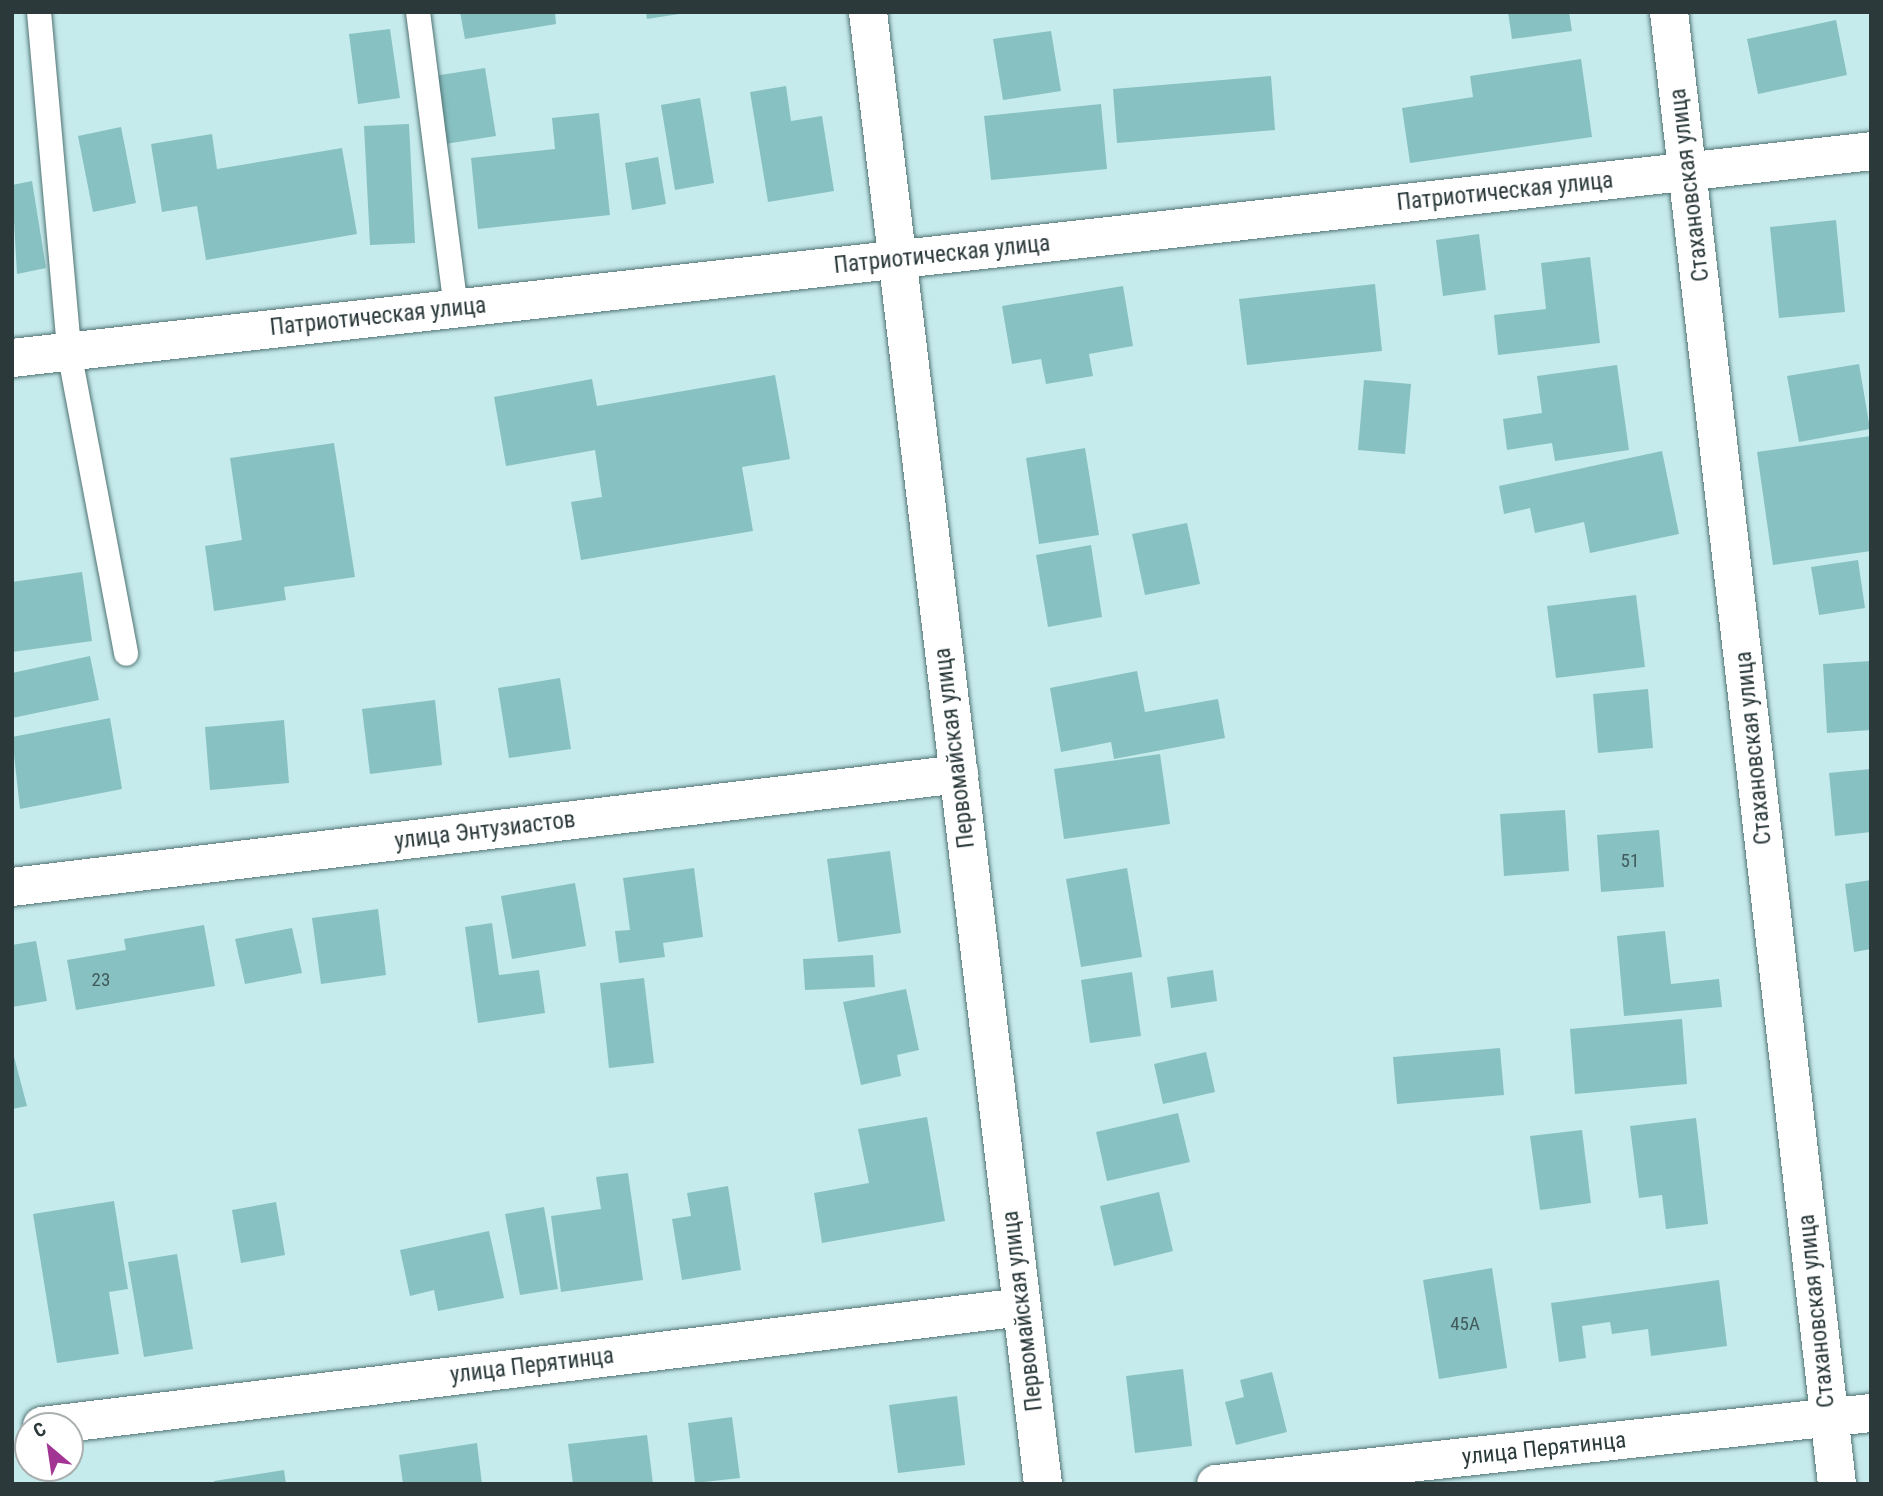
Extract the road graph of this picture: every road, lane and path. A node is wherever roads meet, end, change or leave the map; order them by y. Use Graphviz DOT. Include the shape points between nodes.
graph roads {
  1 [pos="39,12"];
  2 [pos="418,12"];
  3 [pos="868,12"];
  4 [pos="1670,12"];
  5 [pos="1871,151"];
  6 [pos="1688,172"];
  7 [pos="897,260"];
  8 [pos="456,308"];
  9 [pos="69,351"];
  10 [pos="12,358"];
  11 [pos="126,654"];
  12 [pos="958,774"];
  13 [pos="12,887"];
  14 [pos="1022,1307"];
  15 [pos="1871,1413"];
  16 [pos="1830,1419"];
  17 [pos="84,1421"];
  18 [pos="1043,1484"];
  19 [pos="1216,1484"];
  20 [pos="1837,1484"];
  1 -- 9 [label="lane"];
  2 -- 8 [label="lane"];
  3 -- 7 [label="street, Первомайская улица"];
  4 -- 6 [label="street, Стахановская улица"];
  5 -- 6 [label="street, Патриотическая улица"];
  6 -- 7 [label="street, Патриотическая улица"];
  6 -- 16 [label="street, Стахановская улица"];
  7 -- 8 [label="street, Патриотическая улица"];
  7 -- 12 [label="street, Первомайская улица"];
  8 -- 9 [label="street, Патриотическая улица"];
  9 -- 10 [label="street, Патриотическая улица"];
  9 -- 11 [label="lane"];
  12 -- 13 [label="street, улица Энтузиастов"];
  12 -- 14 [label="street, Первомайская улица"];
  14 -- 17 [label="street, улица Перятинца"];
  14 -- 18 [label="street, Первомайская улица"];
  15 -- 16 [label="street, улица Перятинца"];
  16 -- 19 [label="street, улица Перятинца"];
  16 -- 20 [label="street, Стахановская улица"];
}
